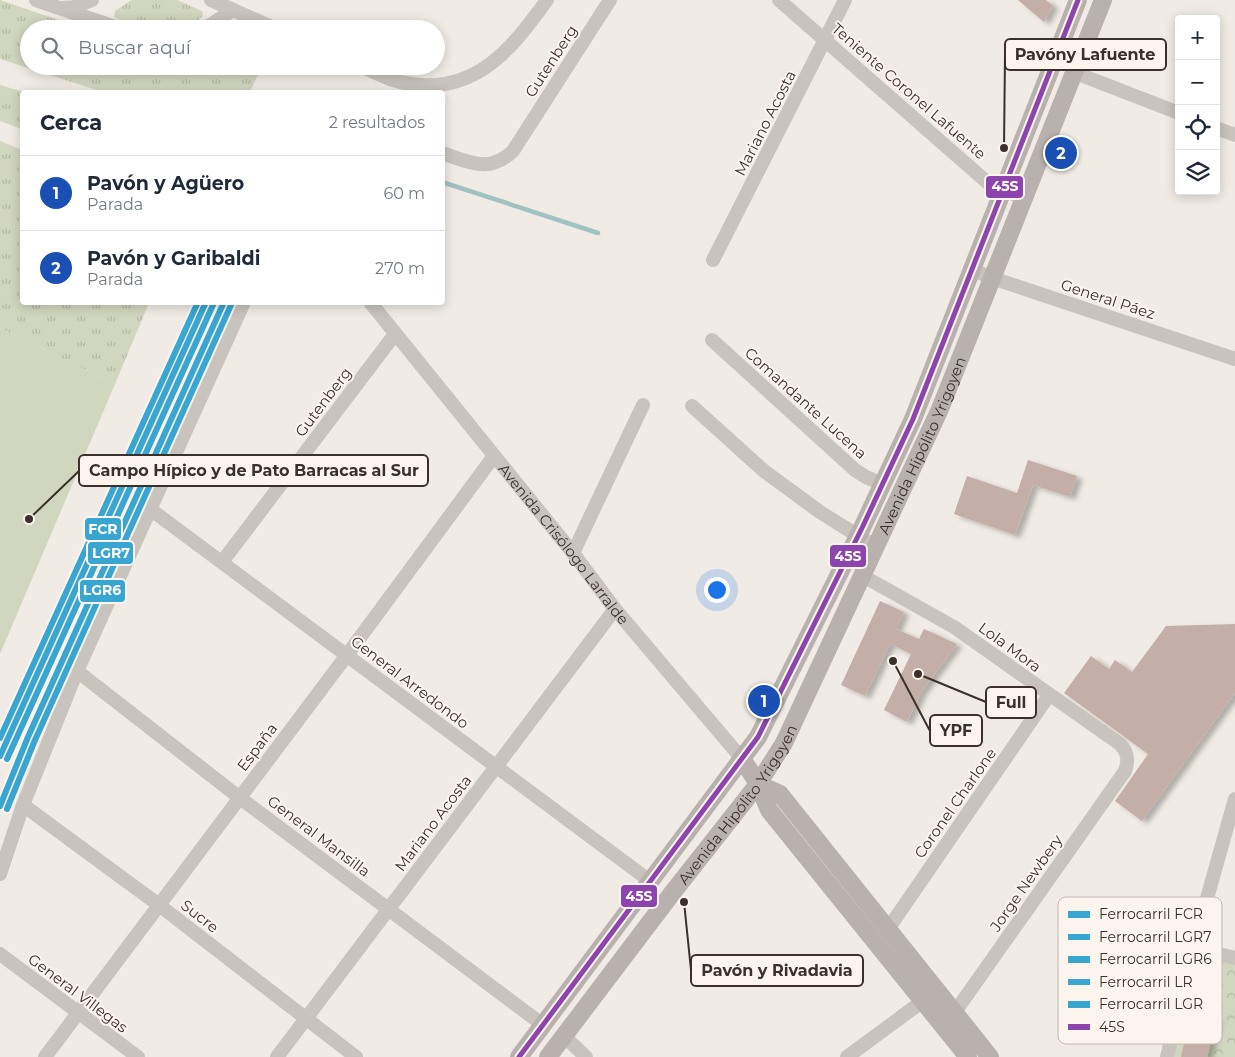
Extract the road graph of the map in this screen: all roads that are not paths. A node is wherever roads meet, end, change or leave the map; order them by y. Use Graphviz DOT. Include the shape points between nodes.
graph roads {
  1 [pos="36,0"];
  2 [pos="92,0"];
  3 [pos="211,0"];
  4 [pos="547,0"];
  5 [pos="610,0"];
  6 [pos="779,0"];
  7 [pos="845,0"];
  8 [pos="1078,0"];
  9 [pos="1103,0"];
  10 [pos="61,8"];
  11 [pos="232,10"];
  12 [pos="95,20"];
  13 [pos="217,20"];
  14 [pos="255,20"];
  15 [pos="826,40"];
  16 [pos="1073,72"];
  17 [pos="381,75"];
  18 [pos="1175,111"];
  19 [pos="1220,129"];
  20 [pos="1235,135"];
  21 [pos="445,154"];
  22 [pos="1002,190"];
  23 [pos="1023,198"];
  24 [pos="713,260"];
  25 [pos="971,269"];
  26 [pos="992,278"];
  27 [pos="243,305"];
  28 [pos="372,305"];
  29 [pos="395,334"];
  30 [pos="712,340"];
  31 [pos="1235,359"];
  32 [pos="643,405"];
  33 [pos="692,406"];
  34 [pos="494,456"];
  35 [pos="882,484"];
  36 [pos="150,509"];
  37 [pos="858,536"];
  38 [pos="876,547"];
  39 [pos="573,553"];
  40 [pos="222,562"];
  41 [pos="863,576"];
  42 [pos="615,609"];
  43 [pos="347,655"];
  44 [pos="77,671"];
  45 [pos="1049,695"];
  46 [pos="1128,756"];
  47 [pos="742,760"];
  48 [pos="497,766"];
  49 [pos="758,784"];
  50 [pos="240,798"];
  51 [pos="1235,799"];
  52 [pos="23,805"];
  53 [pos="0,874"];
  54 [pos="650,881"];
  55 [pos="1207,897"];
  56 [pos="158,905"];
  57 [pos="388,909"];
  58 [pos="888,929"];
  59 [pos="0,954"];
  60 [pos="1222,955"];
  61 [pos="1235,958"];
  62 [pos="937,990"];
  63 [pos="922,1001"];
  64 [pos="955,1012"];
  65 [pos="78,1014"];
  66 [pos="306,1018"];
  67 [pos="941,1024"];
  68 [pos="543,1025"];
  69 [pos="564,1036"];
  70 [pos="1170,1044"];
  71 [pos="46,1057"];
  72 [pos="138,1057"];
  73 [pos="277,1057"];
  74 [pos="356,1057"];
  75 [pos="519,1057"];
  76 [pos="548,1057"];
  77 [pos="586,1057"];
  78 [pos="847,1057"];
  79 [pos="968,1057"];
  80 [pos="990,1057"];
  81 [pos="1167,1057"];
  1 -- 10 [label="street"];
  2 -- 10 [label="street"];
  3 -- 11 [label="street"];
  4 -- 17 [label="street" via="512,46 476,74 430,86 409,84"];
  5 -- 21 [label="street, Gutenberg" via="505,158 495,164 477,164"];
  6 -- 15 [label="street, Teniente Coronel Lafuente"];
  7 -- 15 [label="street, Mariano Acosta"];
  8 -- 22 [label="main road, Avenida Hipólito Yrigoyen"];
  9 -- 16 [label="main road, Avenida Hipólito Yrigoyen"];
  10 -- 12 [label="street"];
  11 -- 13 [label="street"];
  11 -- 14 [label="street"];
  15 -- 22 [label="street, Teniente Coronel Lafuente" via="988,183"];
  15 -- 24 [label="street, Mariano Acosta"];
  16 -- 18 [label="street"];
  16 -- 23 [label="main road, Avenida Hipólito Yrigoyen"];
  19 -- 20 [label="street"];
  22 -- 23 [label="street, Teniente Coronel Lafuente"];
  22 -- 25 [label="main road, Avenida Hipólito Yrigoyen"];
  23 -- 26 [label="main road, Avenida Hipólito Yrigoyen"];
  25 -- 26 [label="street, General Páez"];
  25 -- 35 [label="main road, Avenida Hipólito Yrigoyen" via="913,418"];
  26 -- 31 [label="street, General Páez"];
  26 -- 38 [label="main road, Avenida Hipólito Yrigoyen" via="937,416"];
  27 -- 36 [label="street"];
  28 -- 29 [label="street, Avenida Crisólogo Larralde"];
  29 -- 34 [label="street, Avenida Crisólogo Larralde"];
  29 -- 40 [label="street, Gutenberg"];
  30 -- 35 [label="street, Comandante Lucena" via="855,470"];
  32 -- 39 [label="street"];
  33 -- 37 [label="street" via="764,471"];
  34 -- 39 [label="street, Avenida Crisólogo Larralde"];
  34 -- 43 [label="street, España"];
  35 -- 37 [label="main road, Avenida Hipólito Yrigoyen"];
  36 -- 40 [label="street, General Arredondo"];
  36 -- 44 [label="street"];
  37 -- 38 [label="street"];
  37 -- 47 [label="main road, Avenida Hipólito Yrigoyen" via="762,730"];
  38 -- 41 [label="main road, Avenida Hipólito Yrigoyen"];
  39 -- 42 [label="street, Avenida Crisólogo Larralde"];
  40 -- 43 [label="street, General Arredondo"];
  41 -- 45 [label="street, Lola Mora" via="954,627"];
  41 -- 49 [label="main road, Avenida Hipólito Yrigoyen" via="784,743"];
  42 -- 47 [label="street, Avenida Crisólogo Larralde"];
  42 -- 48 [label="street, Mariano Acosta"];
  43 -- 48 [label="street, General Arredondo"];
  43 -- 50 [label="street, España"];
  44 -- 50 [label="street, General Mansilla"];
  44 -- 52 [label="street"];
  45 -- 46 [label="street, Lola Mora" via="1120,744"];
  45 -- 58 [label="street, Coronel Charlone"];
  46 -- 64 [label="street, Jorge Newbery" via="1125,771"];
  47 -- 49 [label="main road, Avenida Crisólogo Larralde"];
  47 -- 54 [label="main road, Avenida Hipólito Yrigoyen"];
  48 -- 54 [label="street, General Arredondo"];
  48 -- 57 [label="street, Mariano Acosta"];
  49 -- 58 [label="main road" via="780,794"];
  49 -- 63 [label="main road, Avenida Crisólogo Larralde" via="769,810"];
  49 -- 69 [label="main road, Avenida Hipólito Yrigoyen"];
  50 -- 56 [label="street, España"];
  50 -- 57 [label="street, General Mansilla"];
  51 -- 55 [label="street"];
  52 -- 53 [label="street"];
  52 -- 56 [label="street, Sucre"];
  54 -- 68 [label="main road, Avenida Hipólito Yrigoyen"];
  56 -- 65 [label="street, España"];
  56 -- 66 [label="street, Sucre"];
  57 -- 66 [label="street, Mariano Acosta"];
  57 -- 68 [label="street, General Mansilla"];
  58 -- 62 [label="main road"];
  59 -- 65 [label="street, General Villegas"];
  60 -- 61 [label="street"];
  62 -- 63 [label="street"];
  62 -- 64 [label="main road"];
  63 -- 67 [label="main road, Avenida Crisólogo Larralde"];
  63 -- 78 [label="street"];
  64 -- 67 [label="street, Jorge Newbery"];
  64 -- 80 [label="main road"];
  65 -- 71 [label="street, España"];
  65 -- 72 [label="street, General Villegas"];
  66 -- 73 [label="street, Mariano Acosta"];
  66 -- 74 [label="street, Sucre"];
  67 -- 79 [label="main road, Avenida Crisólogo Larralde"];
  68 -- 75 [label="main road, Avenida Hipólito Yrigoyen"];
  69 -- 76 [label="main road, Avenida Hipólito Yrigoyen"];
  69 -- 77 [label="street"];
  70 -- 81 [label="street"];
}
